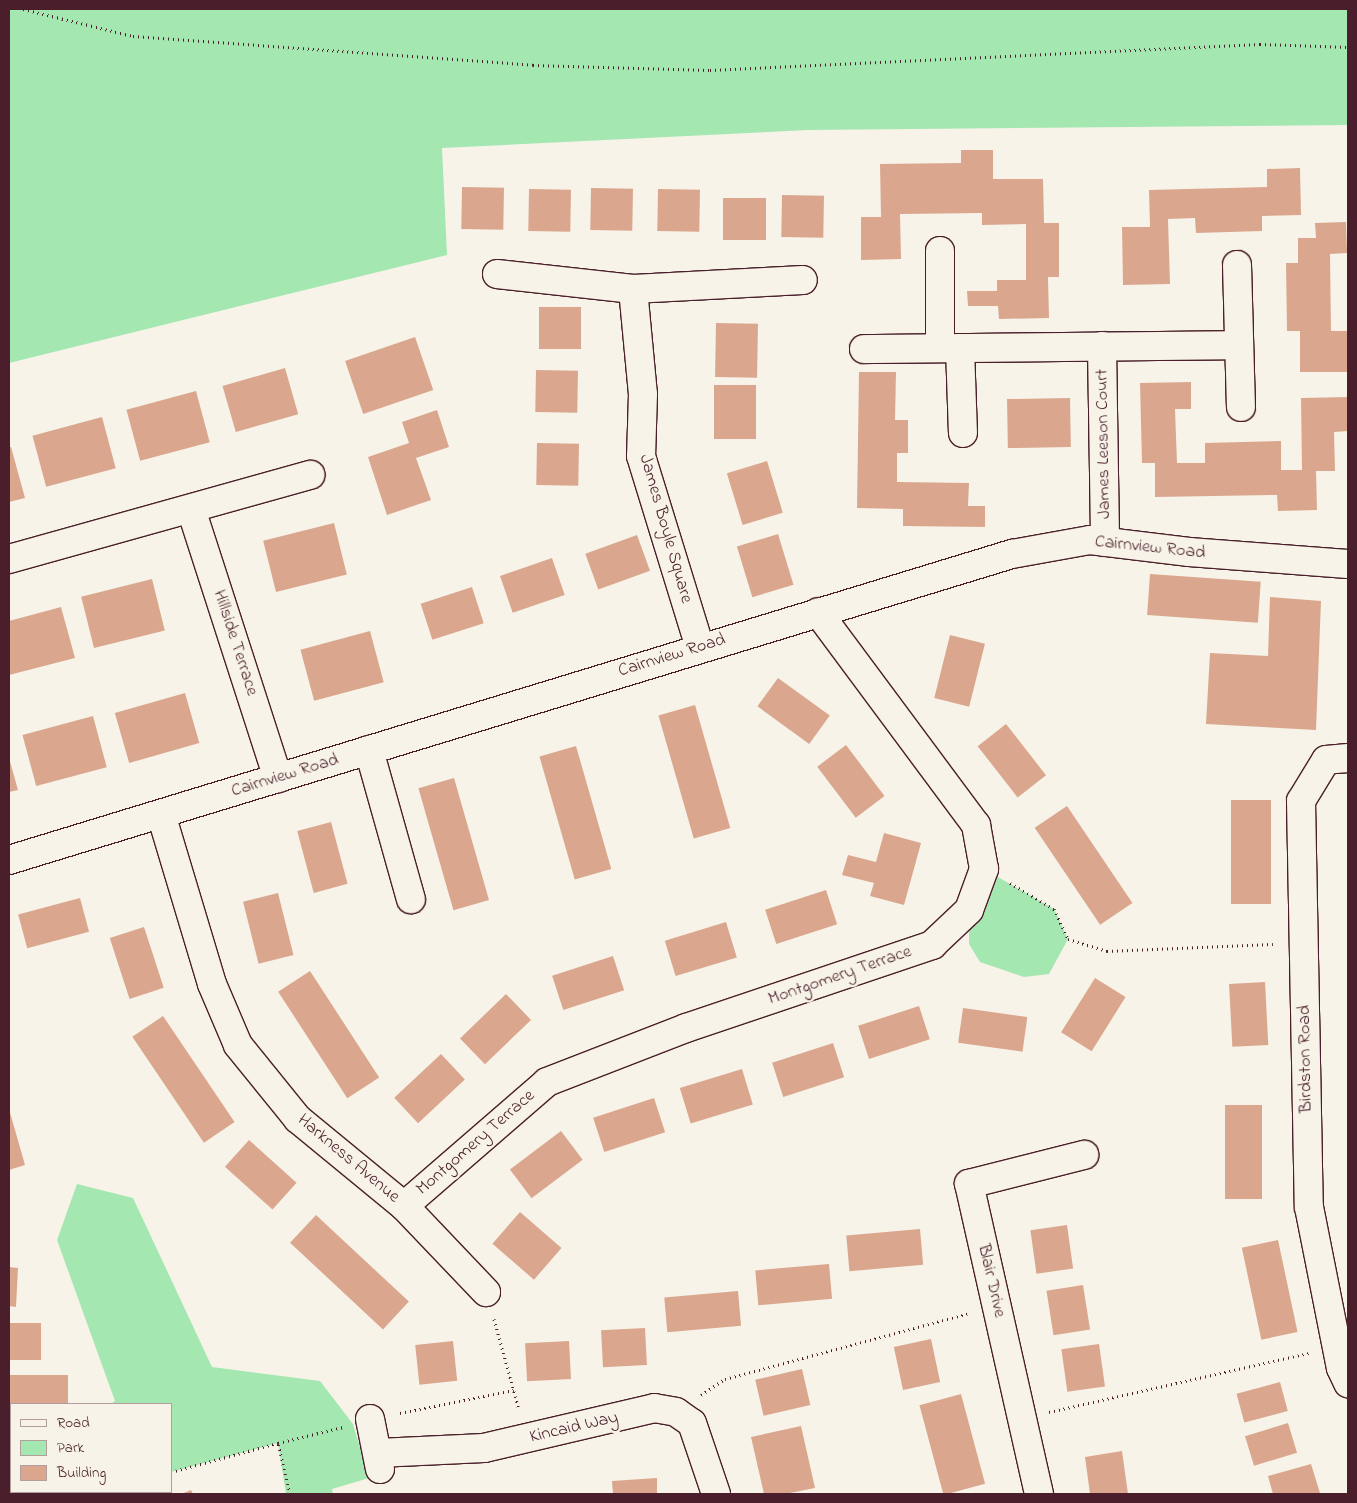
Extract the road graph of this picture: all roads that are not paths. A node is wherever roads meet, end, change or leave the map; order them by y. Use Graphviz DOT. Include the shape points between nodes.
graph roads {
  1 [pos="940,251"];
  2 [pos="1237,265"];
  3 [pos="497,274"];
  4 [pos="803,280"];
  5 [pos="633,289"];
  6 [pos="1239,345"];
  7 [pos="1102,346"];
  8 [pos="950,348"];
  9 [pos="864,349"];
  10 [pos="1241,407"];
  11 [pos="964,433"];
  12 [pos="310,475"];
  13 [pos="191,509"];
  14 [pos="1105,542"];
  15 [pos="9,559"];
  16 [pos="1348,564"];
  17 [pos="818,612"];
  18 [pos="700,648"];
  19 [pos="369,750"];
  20 [pos="1348,758"];
  21 [pos="278,778"];
  22 [pos="161,814"];
  23 [pos="9,860"];
  24 [pos="411,899"];
  25 [pos="1084,1154"];
  26 [pos="404,1206"];
  27 [pos="486,1292"];
  28 [pos="1348,1382"];
  29 [pos="370,1419"];
  30 [pos="716,1494"];
  31 [pos="1039,1494"];
  1 -- 8 [label="street"];
  2 -- 6 [label="street"];
  3 -- 5 [label="street"];
  4 -- 5 [label="street"];
  5 -- 18 [label="street, James Boyle Square" via="643,394 641,456"];
  6 -- 7 [label="street, James Leeson Court"];
  6 -- 10 [label="street"];
  7 -- 8 [label="street, James Leeson Court"];
  7 -- 14 [label="street, James Leeson Court"];
  8 -- 9 [label="street, James Leeson Court"];
  8 -- 11 [label="street"];
  12 -- 13 [label="street"];
  13 -- 15 [label="street"];
  13 -- 21 [label="street, Hillside Terrace"];
  14 -- 16 [label="street, Cairnview Road"];
  14 -- 17 [label="street, Cairnview Road" via="1090,540 1012,554"];
  17 -- 18 [label="street, Cairnview Road"];
  17 -- 26 [label="street, Montgomery Terrace" via="976,825 984,870 969,910 932,945 686,1028 547,1082"];
  18 -- 19 [label="street, Cairnview Road"];
  19 -- 21 [label="street, Cairnview Road"];
  19 -- 24 [label="street"];
  20 -- 28 [label="street, Birdston Road" via="1326,760 1301,802 1309,1207 1336,1347"];
  21 -- 22 [label="street, Cairnview Road"];
  22 -- 23 [label="street, Cairnview Road"];
  22 -- 26 [label="street, Harkness Avenue" via="212,984 238,1045 298,1119"];
  25 -- 31 [label="street, Blair Drive" via="969,1184"];
  26 -- 27 [label="street, Harkness Avenue"];
  29 -- 30 [label="street, Kincaid Way" via="379,1462 484,1448 654,1408 676,1412 692,1424"];
}
